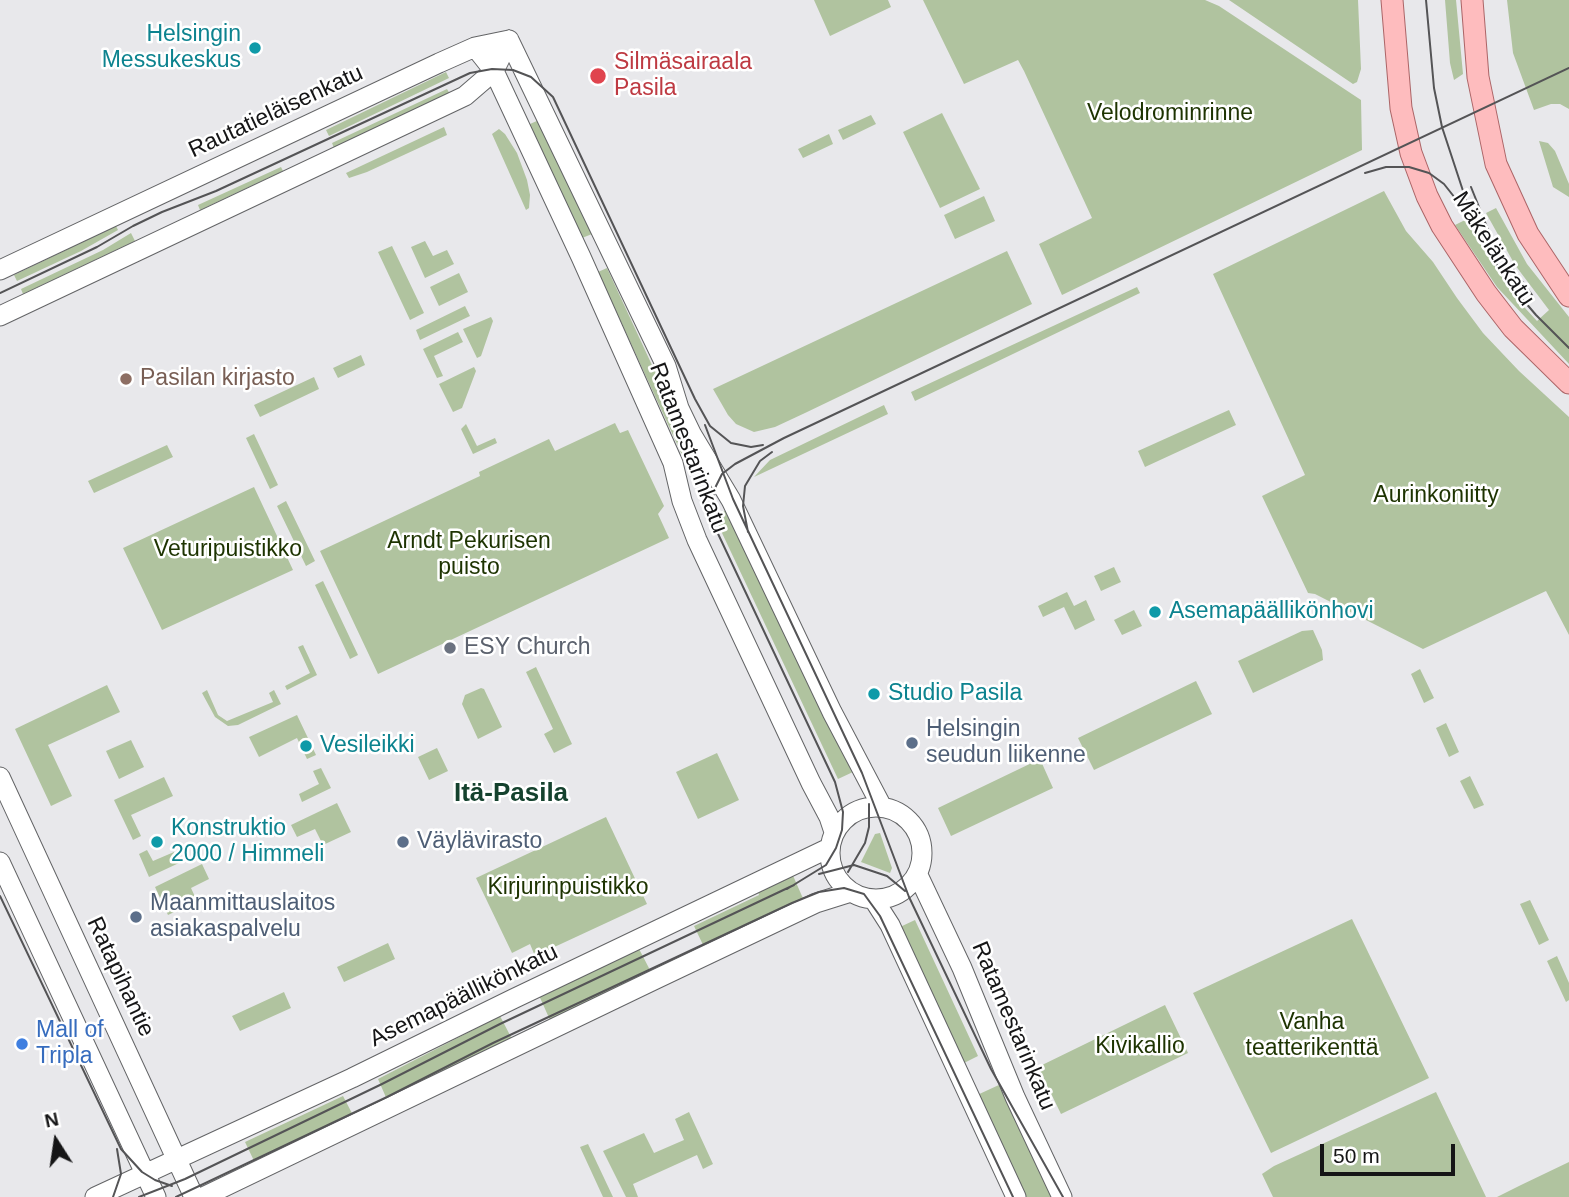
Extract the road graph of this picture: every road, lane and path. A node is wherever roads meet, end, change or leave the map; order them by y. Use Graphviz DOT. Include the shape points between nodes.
graph roads {
  1 [pos="1392,0"];
  2 [pos="1472,0"];
  3 [pos="509,40"];
  4 [pos="475,47"];
  5 [pos="494,71"];
  6 [pos="465,96"];
  7 [pos="512,108"];
  8 [pos="0,270"];
  9 [pos="1569,296"];
  10 [pos="0,316"];
  11 [pos="1569,383"];
  12 [pos="0,777"];
  13 [pos="882,807"];
  14 [pos="832,840"];
  15 [pos="0,862"];
  16 [pos="918,874"];
  17 [pos="851,892"];
  18 [pos="874,900"];
  19 [pos="176,1159"];
  20 [pos="146,1173"];
  21 [pos="95,1197"];
  22 [pos="156,1197"];
  23 [pos="194,1197"];
  24 [pos="203,1197"];
  25 [pos="1016,1197"];
  26 [pos="1062,1197"];
  1 -- 11 [label="main road, Mäkelänkatu" via="1401,107 1408,144 1427,196 1486,293 1513,328"];
  2 -- 9 [label="main road, Mäkelänkatu" via="1478,77 1496,164 1528,234"];
  3 -- 4 [label="street, Rautatieläisenkatu"];
  3 -- 5 [label="street"];
  3 -- 13 [label="street, Ratamestarinkatu" via="666,366 692,435 731,500"];
  4 -- 5 [label="street, Ratamestarinkatu"];
  4 -- 8 [label="street, Rautatieläisenkatu"];
  5 -- 6 [label="street"];
  5 -- 7 [label="street, Ratamestarinkatu"];
  6 -- 7 [label="street" via="500,100"];
  6 -- 10 [label="street"];
  7 -- 14 [label="street, Ratamestarinkatu" via="673,463 697,540 829,817"];
  12 -- 19 [label="street, Ratapihantie"];
  13 -- 14 [label="street" via="847,816"];
  13 -- 16 [label="street" via="904,815 914,826 921,844"];
  14 -- 17 [label="street" via="833,869"];
  14 -- 19 [label="street, Asemapäällikönkatu" via="360,1074"];
  15 -- 20 [label="street"];
  16 -- 18 [label="street" via="901,892"];
  16 -- 26 [label="street, Ratamestarinkatu"];
  17 -- 18 [label="street"];
  17 -- 24 [label="street" via="816,903"];
  18 -- 25 [label="street" via="890,925"];
  19 -- 20 [label="street, Asemapäällikönkatu"];
  19 -- 23 [label="street, Ratapihantie"];
  20 -- 21 [label="street, Asemapäällikönkatu"];
  20 -- 22 [label="street"];
}
